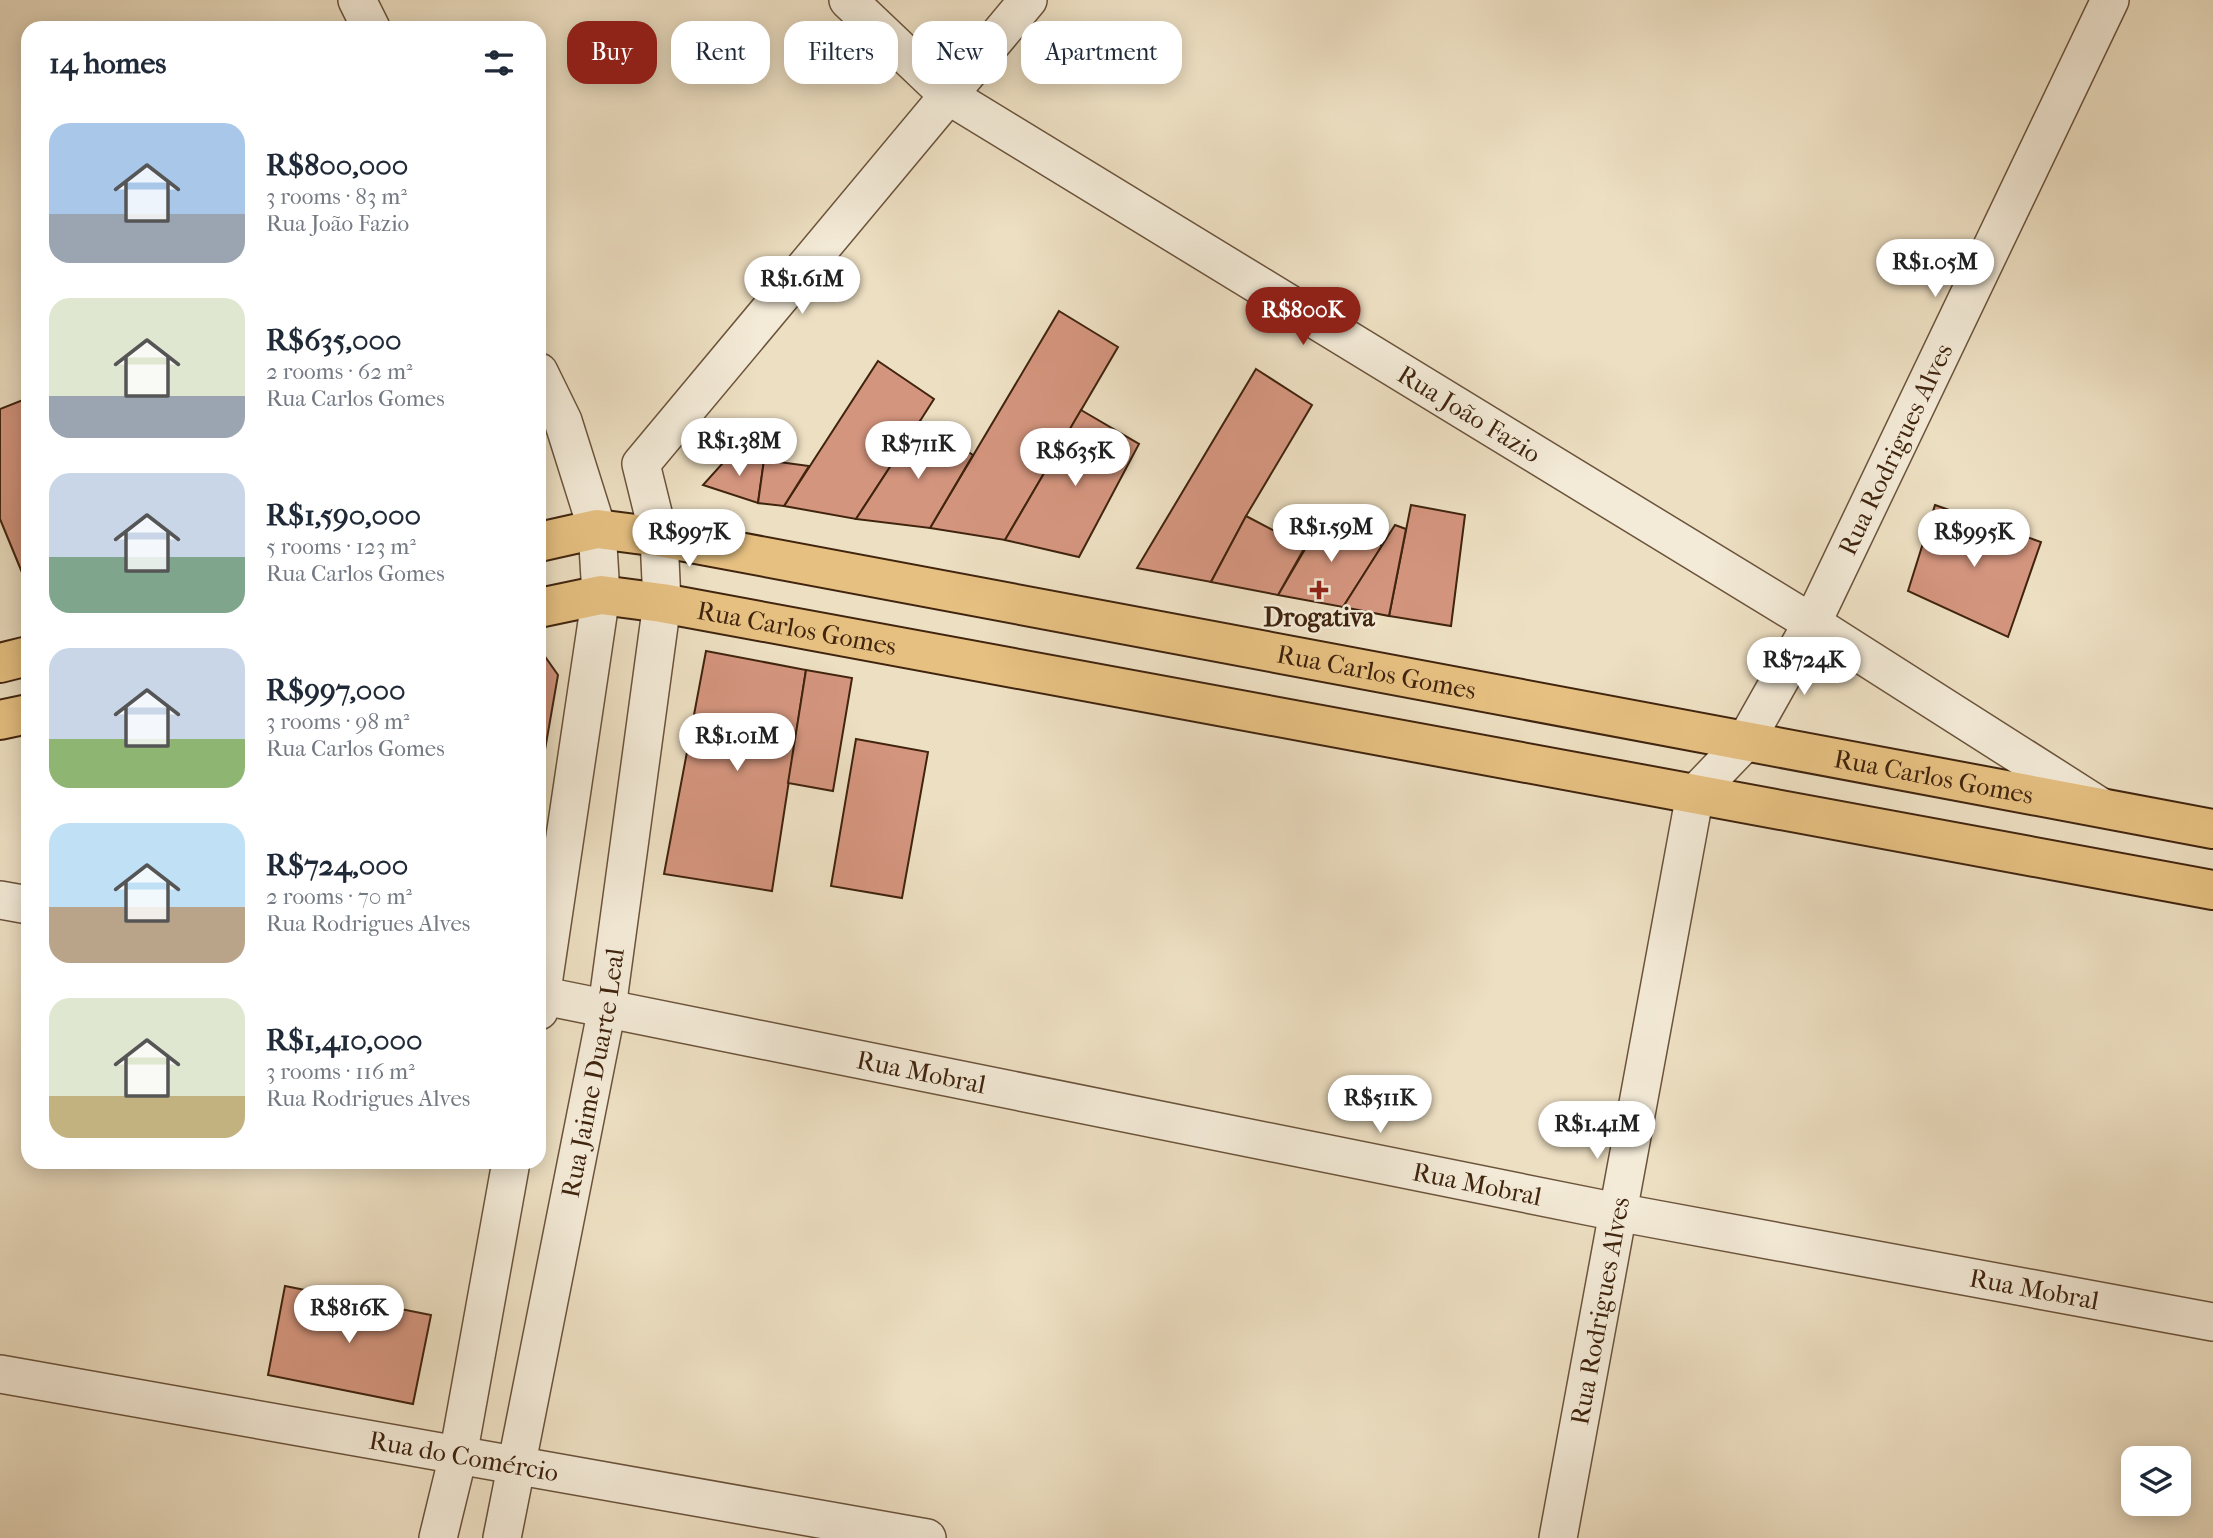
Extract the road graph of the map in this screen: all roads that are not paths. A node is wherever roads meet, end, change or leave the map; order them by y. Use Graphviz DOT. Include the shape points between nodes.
graph roads {
  1 [pos="357,0"];
  2 [pos="848,0"];
  3 [pos="1028,0"];
  4 [pos="2110,0"];
  5 [pos="368,21"];
  6 [pos="949,96"];
  7 [pos="546,386"];
  8 [pos="597,529"];
  9 [pos="659,537"];
  10 [pos="546,540"];
  11 [pos="601,595"];
  12 [pos="662,603"];
  13 [pos="546,607"];
  14 [pos="1812,623"];
  15 [pos="21,658"];
  16 [pos="0,663"];
  17 [pos="21,716"];
  18 [pos="0,720"];
  19 [pos="1983,732"];
  20 [pos="1745,742"];
  21 [pos="1958,782"];
  22 [pos="1695,794"];
  23 [pos="2104,809"];
  24 [pos="2213,829"];
  25 [pos="2213,890"];
  26 [pos="0,900"];
  27 [pos="21,904"];
  28 [pos="546,961"];
  29 [pos="546,1002"];
  30 [pos="607,1008"];
  31 [pos="511,1169"];
  32 [pos="1617,1212"];
  33 [pos="2213,1322"];
  34 [pos="0,1374"];
  35 [pos="458,1456"];
  36 [pos="516,1466"];
  37 [pos="438,1538"];
  38 [pos="502,1538"];
  39 [pos="926,1538"];
  40 [pos="1558,1538"];
  1 -- 5 [label="street"];
  2 -- 6 [label="street, Rua João Fazio"];
  3 -- 6 [label="street"];
  4 -- 14 [label="street, Rua Rodrigues Alves"];
  6 -- 9 [label="street, Rua Jaime Duarte Leal" via="641,464"];
  6 -- 14 [label="street, Rua João Fazio"];
  7 -- 8 [label="street" via="563,421"];
  8 -- 9 [label="main road, Rua Carlos Gomes"];
  8 -- 10 [label="main road, Rua Carlos Gomes"];
  8 -- 11 [label="street"];
  9 -- 12 [label="street, Rua Jaime Duarte Leal"];
  9 -- 20 [label="main road, Rua Carlos Gomes"];
  11 -- 12 [label="main road, Rua Carlos Gomes"];
  11 -- 13 [label="main road, Rua Carlos Gomes"];
  11 -- 28 [label="street"];
  12 -- 22 [label="main road, Rua Carlos Gomes"];
  12 -- 30 [label="street, Rua Jaime Duarte Leal"];
  14 -- 19 [label="street, Rua João Fazio"];
  14 -- 20 [label="street, Rua Rodrigues Alves"];
  15 -- 16 [label="main road"];
  17 -- 18 [label="main road"];
  19 -- 21 [label="street"];
  19 -- 23 [label="street, Rua João Fazio"];
  20 -- 21 [label="main road, Rua Carlos Gomes"];
  20 -- 22 [label="street, Rua Rodrigues Alves"];
  21 -- 23 [label="main road, Rua Carlos Gomes"];
  22 -- 25 [label="main road, Rua Carlos Gomes"];
  22 -- 32 [label="street, Rua Rodrigues Alves"];
  23 -- 24 [label="main road, Rua Carlos Gomes"];
  26 -- 27 [label="street"];
  29 -- 30 [label="street, Rua Mobral"];
  30 -- 32 [label="street, Rua Mobral"];
  30 -- 36 [label="street, Rua Jaime Duarte Leal"];
  31 -- 35 [label="street"];
  32 -- 33 [label="street, Rua Mobral"];
  32 -- 40 [label="street, Rua Rodrigues Alves"];
  34 -- 35 [label="street, Rua do Comércio"];
  35 -- 36 [label="street, Rua do Comércio"];
  35 -- 37 [label="street"];
  36 -- 38 [label="street, Rua Jaime Duarte Leal"];
  36 -- 39 [label="street, Rua do Comércio"];
}
